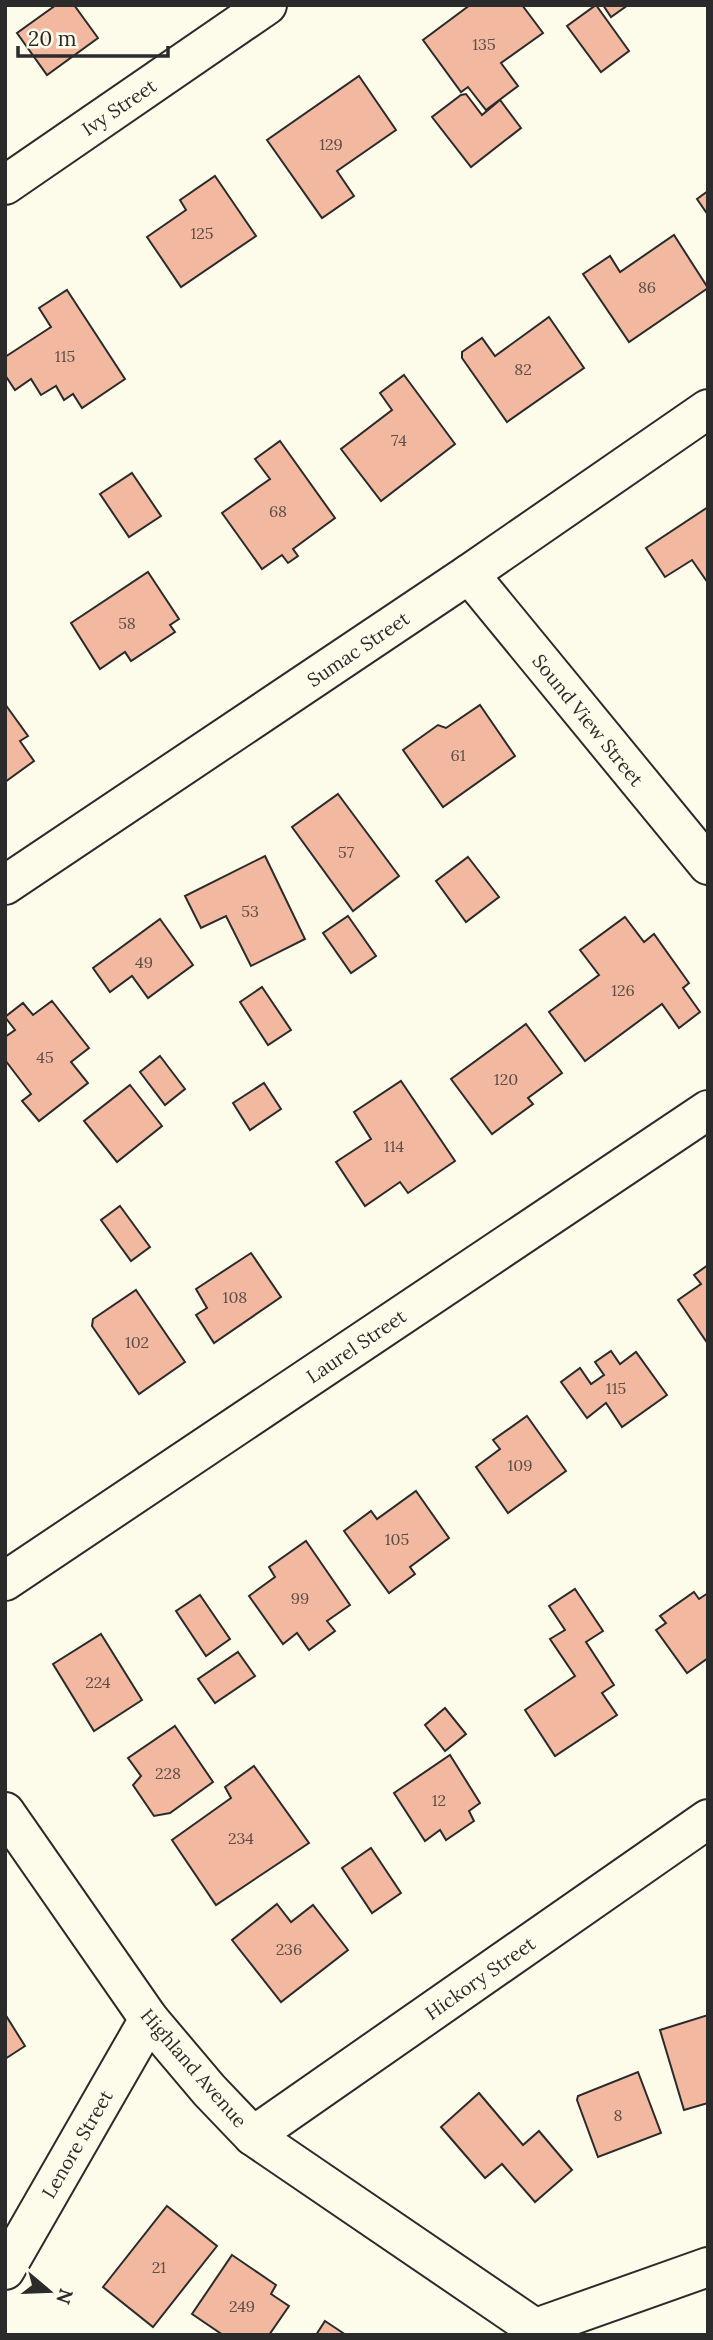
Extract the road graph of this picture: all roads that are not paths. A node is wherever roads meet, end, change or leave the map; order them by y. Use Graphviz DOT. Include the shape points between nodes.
graph roads {
  1 [pos="267,5"];
  2 [pos="5,185"];
  3 [pos="708,409"];
  4 [pos="469,574"];
  5 [pos="708,865"];
  6 [pos="5,885"];
  7 [pos="708,1110"];
  8 [pos="5,1581"];
  9 [pos="5,1812"];
  10 [pos="708,1819"];
  11 [pos="149,2019"];
  12 [pos="253,2136"];
  13 [pos="708,2267"];
  14 [pos="5,2270"];
  15 [pos="540,2331"];
  1 -- 2 [label="street, Ivy Street"];
  3 -- 4 [label="street, Sumac Street"];
  4 -- 5 [label="street, Sound View Street"];
  4 -- 6 [label="street, Sumac Street"];
  7 -- 8 [label="street, Laurel Street"];
  9 -- 11 [label="street, Highland Avenue"];
  10 -- 12 [label="street, Hickory Street"];
  11 -- 12 [label="street, Highland Avenue"];
  11 -- 14 [label="street, Lenore Street"];
  12 -- 15 [label="street, Highland Avenue"];
  13 -- 15 [label="street"];
}
